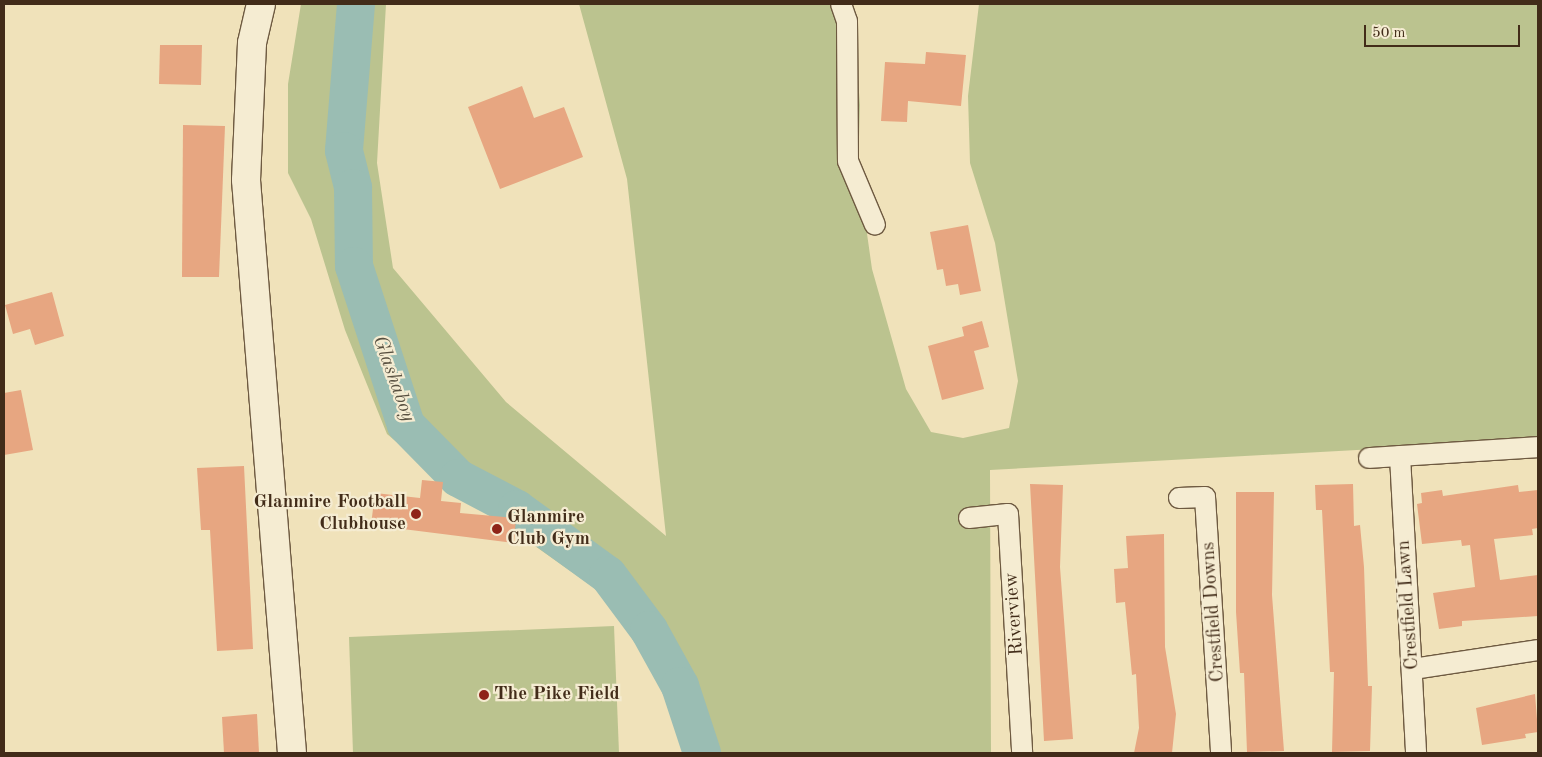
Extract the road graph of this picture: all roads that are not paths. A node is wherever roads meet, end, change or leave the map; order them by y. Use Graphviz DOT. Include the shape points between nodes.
graph roads {
  1 [pos="261,4"];
  2 [pos="841,4"];
  3 [pos="876,225"];
  4 [pos="1538,448"];
  5 [pos="1400,456"];
  6 [pos="1369,458"];
  7 [pos="1179,498"];
  8 [pos="969,518"];
  9 [pos="1538,650"];
  10 [pos="1413,669"];
  11 [pos="292,753"];
  12 [pos="1022,753"];
  13 [pos="1221,753"];
  14 [pos="1416,753"];
  1 -- 11 [label="main road" via="252,42 246,180"];
  2 -- 3 [label="street" via="847,21 848,161"];
  4 -- 5 [label="street"];
  5 -- 6 [label="street"];
  5 -- 10 [label="street, Crestfield Lawn"];
  7 -- 13 [label="street, Crestfield Downs" via="1205,497"];
  8 -- 12 [label="street, Riverview" via="1008,514"];
  9 -- 10 [label="street"];
  10 -- 14 [label="street, Crestfield Lawn"];
}
